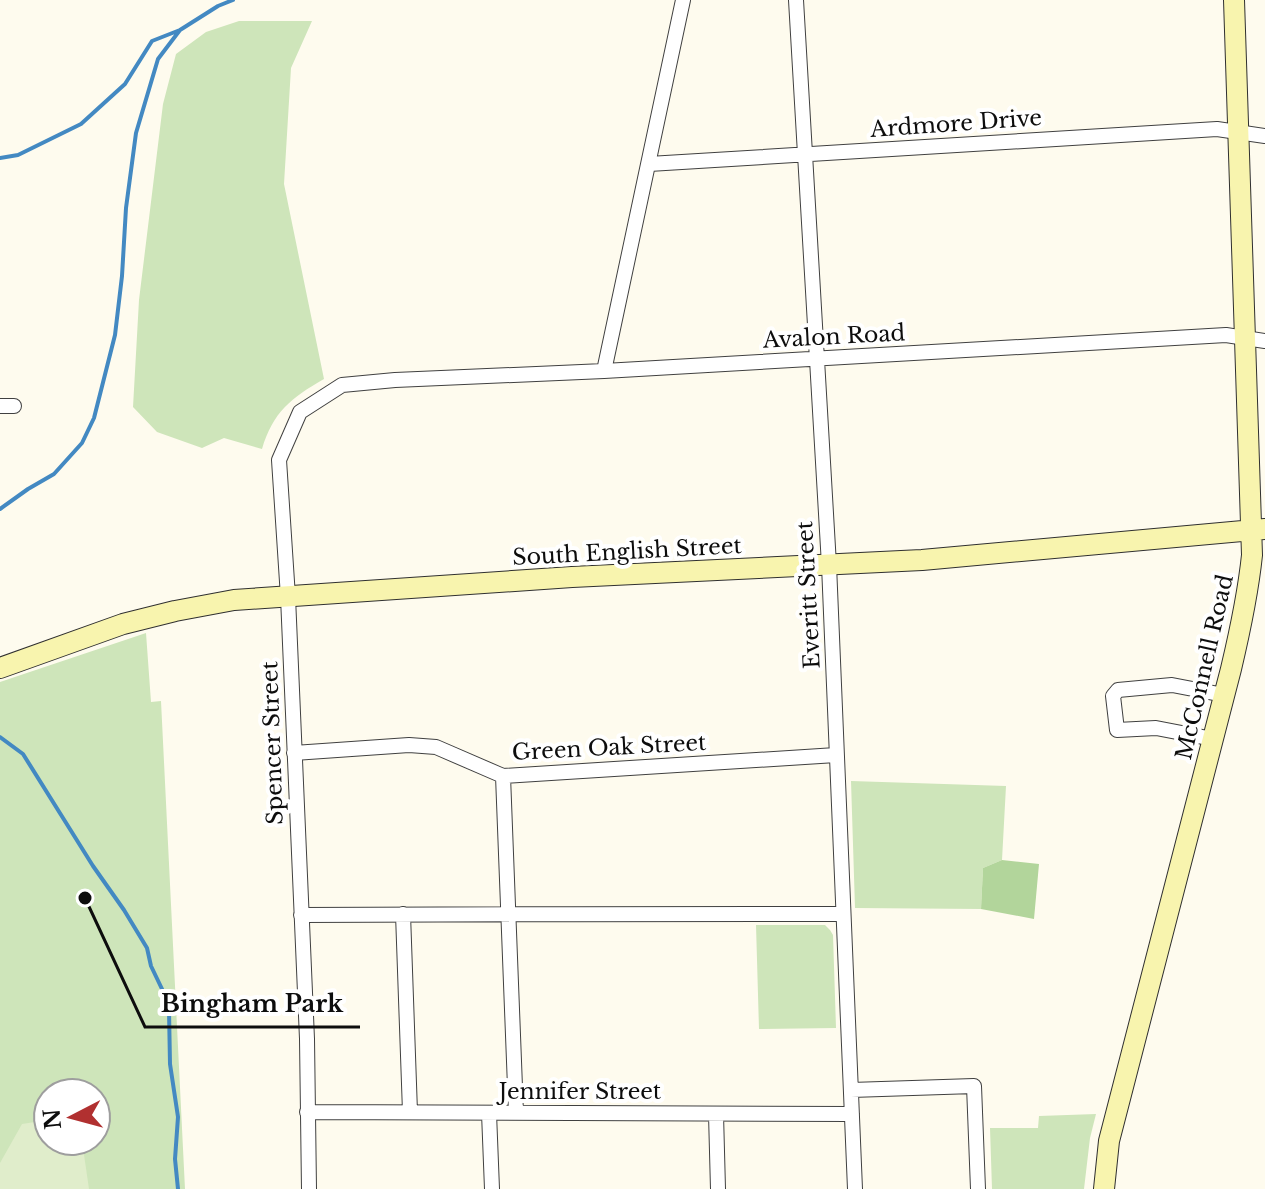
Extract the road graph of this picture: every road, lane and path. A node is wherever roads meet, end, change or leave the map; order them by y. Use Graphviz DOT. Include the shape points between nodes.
graph roads {
  1 [pos="683,0"];
  2 [pos="796,0"];
  3 [pos="1234,0"];
  4 [pos="1238,132"];
  5 [pos="1265,136"];
  6 [pos="804,154"];
  7 [pos="649,164"];
  8 [pos="1256,340"];
  9 [pos="816,360"];
  10 [pos="604,371"];
  11 [pos="404,379"];
  12 [pos="1258,529"];
  13 [pos="829,565"];
  14 [pos="288,597"];
  15 [pos="0,668"];
  16 [pos="1224,695"];
  17 [pos="1213,739"];
  18 [pos="294,753"];
  19 [pos="836,755"];
  20 [pos="503,776"];
  21 [pos="403,914"];
  22 [pos="508,914"];
  23 [pos="842,914"];
  24 [pos="301,915"];
  25 [pos="851,1090"];
  26 [pos="307,1112"];
  27 [pos="410,1112"];
  28 [pos="489,1113"];
  29 [pos="516,1113"];
  30 [pos="716,1114"];
  31 [pos="852,1114"];
  32 [pos="309,1189"];
  33 [pos="492,1189"];
  34 [pos="718,1189"];
  35 [pos="855,1189"];
  36 [pos="978,1189"];
  37 [pos="1104,1189"];
  1 -- 7 [label="street"];
  2 -- 6 [label="street, Everitt Street"];
  3 -- 4 [label="street, McConnell Road"];
  4 -- 5 [label="street, Ardmore Drive"];
  4 -- 6 [label="street, Ardmore Drive" via="1217,129"];
  4 -- 8 [label="street, McConnell Road"];
  6 -- 7 [label="street, Ardmore Drive"];
  6 -- 9 [label="street, Everitt Street"];
  7 -- 10 [label="street"];
  8 -- 9 [label="street, Avalon Road" via="1226,335"];
  8 -- 12 [label="street, McConnell Road"];
  9 -- 10 [label="street, Avalon Road"];
  9 -- 13 [label="street, Everitt Street"];
  10 -- 11 [label="street, Avalon Road"];
  11 -- 14 [label="street, Spencer Street" via="342,385 300,412 279,460"];
  12 -- 13 [label="street, South English Street"];
  12 -- 16 [label="street, McConnell Road"];
  13 -- 14 [label="street, South English Street"];
  13 -- 19 [label="street, Everitt Street"];
  14 -- 15 [label="street, South English Street" via="213,603 151,617"];
  14 -- 18 [label="street, Spencer Street"];
  16 -- 17 [label="street, McConnell Road"];
  16 -- 17 [label="street" via="1172,685 1118,690 1113,696 1117,730 1156,728"];
  17 -- 37 [label="street, McConnell Road" via="1109,1141"];
  18 -- 20 [label="street, Green Oak Street" via="436,747"];
  18 -- 24 [label="street, Spencer Street"];
  19 -- 20 [label="street, Green Oak Street"];
  19 -- 23 [label="street, Everitt Street"];
  20 -- 22 [label="street"];
  21 -- 22 [label="street"];
  21 -- 24 [label="street"];
  21 -- 27 [label="street"];
  22 -- 23 [label="street"];
  22 -- 29 [label="street"];
  23 -- 25 [label="street, Everitt Street"];
  24 -- 26 [label="street, Spencer Street"];
  25 -- 31 [label="street, Everitt Street"];
  25 -- 36 [label="street" via="974,1086"];
  26 -- 27 [label="street, Jennifer Street"];
  26 -- 32 [label="street, Spencer Street"];
  27 -- 28 [label="street, Jennifer Street"];
  28 -- 29 [label="street, Jennifer Street"];
  28 -- 33 [label="street"];
  29 -- 30 [label="street, Jennifer Street"];
  30 -- 31 [label="street, Jennifer Street"];
  30 -- 34 [label="street"];
  31 -- 35 [label="street, Everitt Street"];
}
